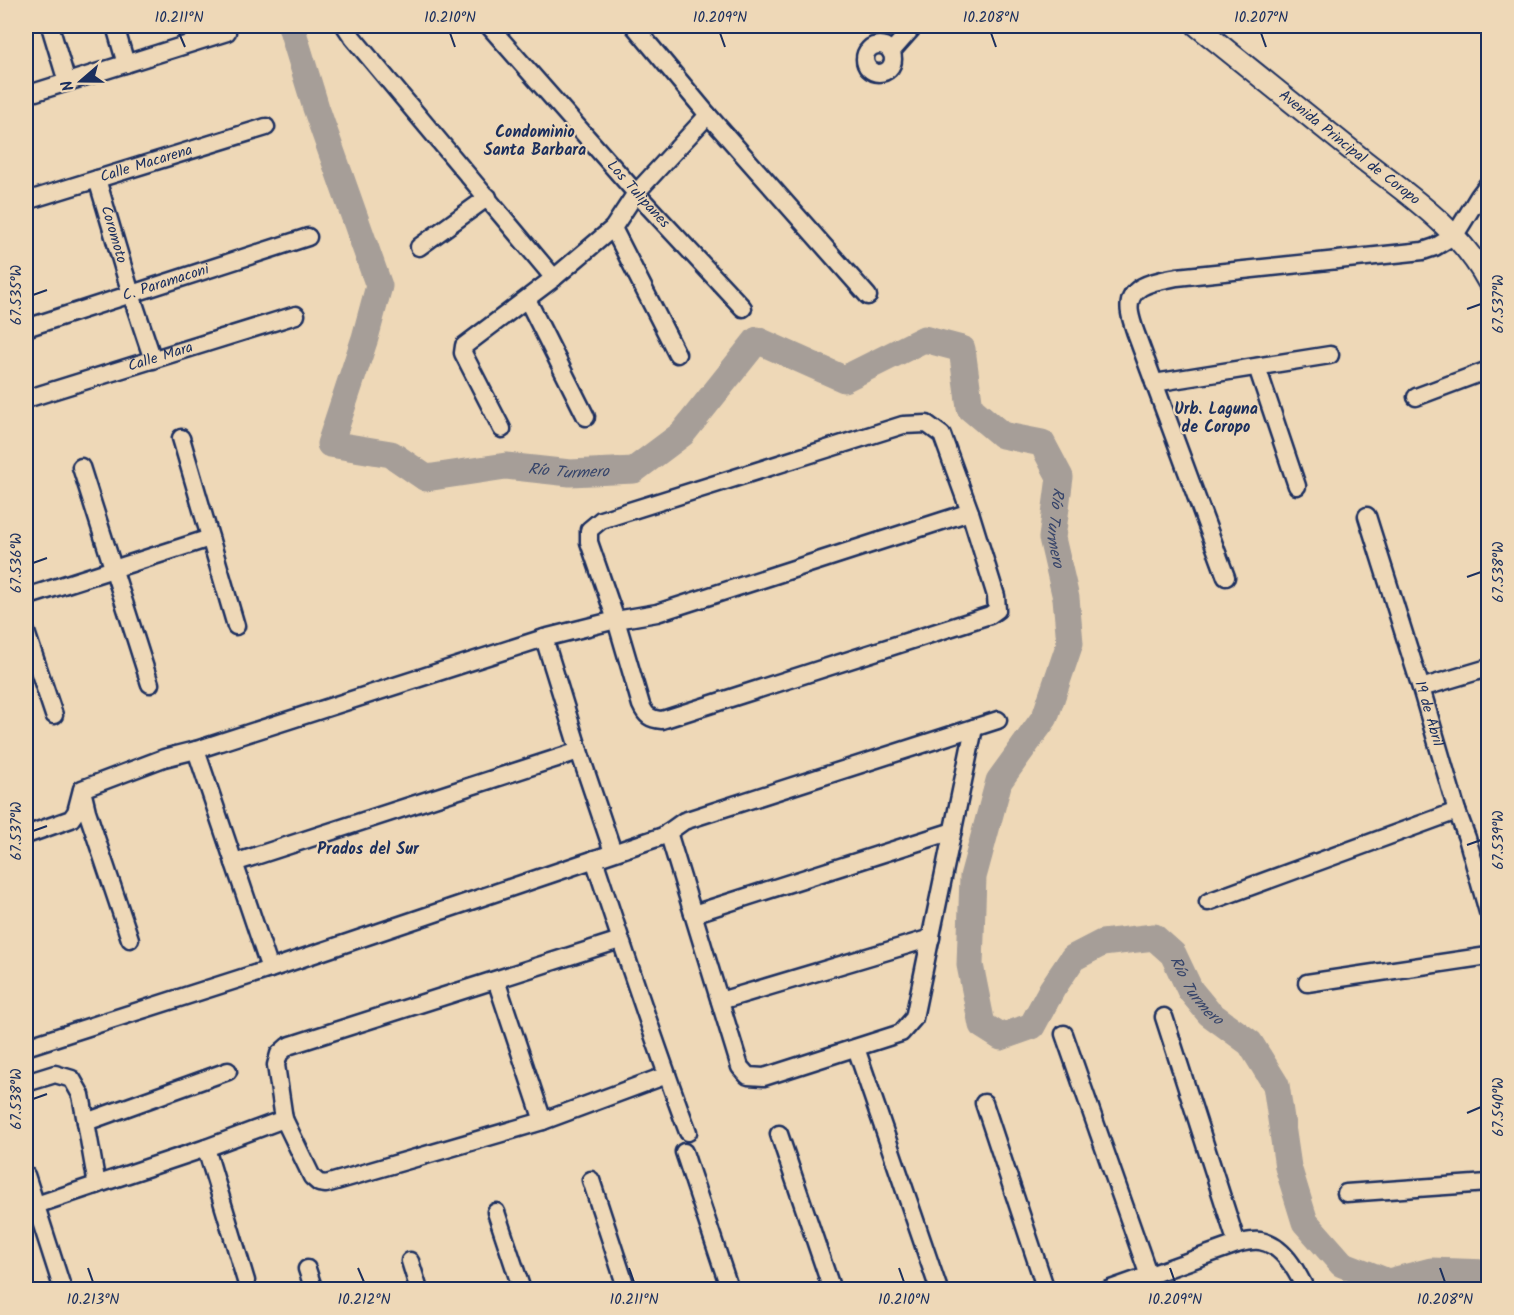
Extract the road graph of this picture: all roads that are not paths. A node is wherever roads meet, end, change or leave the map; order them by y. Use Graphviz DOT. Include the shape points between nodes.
graph roads {
  1 [pos="50,26"];
  2 [pos="115,26"];
  3 [pos="345,26"];
  4 [pos="489,26"];
  5 [pos="634,26"];
  6 [pos="899,26"];
  7 [pos="914,26"];
  8 [pos="1197,26"];
  9 [pos="227,32"];
  10 [pos="126,63"];
  11 [pos="67,82"];
  12 [pos="26,95"];
  13 [pos="708,115"];
  14 [pos="266,127"];
  15 [pos="97,179"];
  16 [pos="1488,184"];
  17 [pos="636,193"];
  18 [pos="488,197"];
  19 [pos="26,201"];
  20 [pos="613,228"];
  21 [pos="1455,235"];
  22 [pos="308,237"];
  23 [pos="419,247"];
  24 [pos="554,278"];
  25 [pos="1488,282"];
  26 [pos="131,294"];
  27 [pos="868,296"];
  28 [pos="527,299"];
  29 [pos="743,308"];
  30 [pos="296,315"];
  31 [pos="26,328"];
  32 [pos="677,354"];
  33 [pos="1330,355"];
  34 [pos="153,360"];
  35 [pos="1257,367"];
  36 [pos="1488,370"];
  37 [pos="1154,383"];
  38 [pos="1416,397"];
  39 [pos="26,399"];
  40 [pos="586,417"];
  41 [pos="501,429"];
  42 [pos="181,438"];
  43 [pos="81,467"];
  44 [pos="1297,486"];
  45 [pos="970,512"];
  46 [pos="1367,516"];
  47 [pos="210,538"];
  48 [pos="114,568"];
  49 [pos="1226,577"];
  50 [pos="26,597"];
  51 [pos="616,620"];
  52 [pos="236,626"];
  53 [pos="26,632"];
  54 [pos="544,638"];
  55 [pos="1488,668"];
  56 [pos="150,684"];
  57 [pos="1421,688"];
  58 [pos="54,715"];
  59 [pos="998,720"];
  60 [pos="974,728"];
  61 [pos="196,750"];
  62 [pos="579,751"];
  63 [pos="82,789"];
  64 [pos="1457,811"];
  65 [pos="953,831"];
  66 [pos="668,832"];
  67 [pos="26,835"];
  68 [pos="613,852"];
  69 [pos="594,859"];
  70 [pos="234,863"];
  71 [pos="1482,864"];
  72 [pos="1208,902"];
  73 [pos="1488,912"];
  74 [pos="693,914"];
  75 [pos="931,938"];
  76 [pos="130,939"];
  77 [pos="620,940"];
  78 [pos="1488,956"];
  79 [pos="270,969"];
  80 [pos="496,980"];
  81 [pos="1308,983"];
  82 [pos="720,1001"];
  83 [pos="1164,1017"];
  84 [pos="1064,1034"];
  85 [pos="26,1047"];
  86 [pos="856,1048"];
  87 [pos="228,1071"];
  88 [pos="667,1075"];
  89 [pos="26,1083"];
  90 [pos="984,1103"];
  91 [pos="284,1119"];
  92 [pos="543,1121"];
  93 [pos="86,1122"];
  94 [pos="688,1132"];
  95 [pos="779,1134"];
  96 [pos="206,1148"];
  97 [pos="684,1152"];
  98 [pos="26,1175"];
  99 [pos="591,1180"];
  100 [pos="1488,1183"];
  101 [pos="97,1185"];
  102 [pos="1346,1193"];
  103 [pos="36,1205"];
  104 [pos="496,1212"];
  105 [pos="1237,1244"];
  106 [pos="410,1261"];
  107 [pos="307,1269"];
  108 [pos="1149,1276"];
  109 [pos="246,1281"];
  110 [pos="1304,1289"];
  111 [pos="63,1290"];
  112 [pos="314,1290"];
  113 [pos="419,1290"];
  114 [pos="522,1290"];
  115 [pos="627,1290"];
  116 [pos="730,1290"];
  117 [pos="832,1290"];
  118 [pos="939,1290"];
  119 [pos="1046,1290"];
  120 [pos="1108,1290"];
  1 -- 11 [label="street"];
  2 -- 10 [label="street"];
  3 -- 18 [label="street"];
  4 -- 17 [label="street, Los Tulipanes"];
  5 -- 13 [label="street"];
  6 -- 7 [label="street" via="887,49"];
  8 -- 21 [label="street, Avenida Principal de Coropo"];
  9 -- 10 [label="street"];
  10 -- 11 [label="street"];
  11 -- 12 [label="street"];
  13 -- 17 [label="street"];
  13 -- 27 [label="street"];
  14 -- 15 [label="street, Calle Macarena"];
  15 -- 19 [label="street, Calle Macarena"];
  15 -- 26 [label="street, Coromoto"];
  16 -- 21 [label="street"];
  17 -- 20 [label="street"];
  17 -- 29 [label="street, Los Tulipanes"];
  18 -- 23 [label="street"];
  18 -- 24 [label="street"];
  20 -- 24 [label="street"];
  20 -- 32 [label="street"];
  21 -- 25 [label="street, Avenida Principal de Coropo"];
  21 -- 37 [label="street" via="1423,251 1177,277 1144,284 1131,298 1129,311"];
  22 -- 26 [label="street, C. Paramaconi"];
  24 -- 28 [label="street"];
  26 -- 31 [label="street, C. Paramaconi"];
  26 -- 34 [label="street, Coromoto"];
  28 -- 40 [label="street"];
  28 -- 41 [label="street" via="463,349"];
  30 -- 34 [label="street, Calle Mara"];
  33 -- 35 [label="street"];
  34 -- 39 [label="street, Calle Mara"];
  35 -- 37 [label="street"];
  35 -- 44 [label="street"];
  36 -- 38 [label="street"];
  37 -- 49 [label="street"];
  42 -- 47 [label="street"];
  43 -- 48 [label="street"];
  45 -- 51 [label="street" via="657,613"];
  45 -- 51 [label="street" via="942,435 927,424 903,425 602,520 590,530 589,542"];
  45 -- 51 [label="street" via="996,596 997,610 990,615 662,720 645,715"];
  46 -- 57 [label="street, 19 de Abril"];
  47 -- 48 [label="street"];
  47 -- 52 [label="street"];
  48 -- 50 [label="street"];
  48 -- 56 [label="street"];
  51 -- 54 [label="street"];
  53 -- 58 [label="street"];
  54 -- 61 [label="street"];
  54 -- 62 [label="street"];
  55 -- 57 [label="street"];
  57 -- 64 [label="street, 19 de Abril"];
  59 -- 60 [label="street"];
  60 -- 65 [label="street"];
  60 -- 66 [label="street" via="684,820"];
  61 -- 63 [label="street"];
  61 -- 70 [label="street"];
  62 -- 68 [label="street"];
  62 -- 70 [label="street"];
  63 -- 67 [label="street" via="71,819"];
  63 -- 76 [label="street"];
  64 -- 71 [label="street, 19 de Abril"];
  64 -- 72 [label="street"];
  65 -- 74 [label="street"];
  65 -- 75 [label="street"];
  66 -- 68 [label="street"];
  66 -- 74 [label="street"];
  68 -- 69 [label="street"];
  69 -- 77 [label="street"];
  69 -- 79 [label="street"];
  70 -- 79 [label="street"];
  71 -- 73 [label="street, 19 de Abril"];
  74 -- 82 [label="street"];
  75 -- 82 [label="street"];
  75 -- 86 [label="street" via="914,1018 901,1034"];
  77 -- 80 [label="street"];
  77 -- 88 [label="street"];
  78 -- 81 [label="street"];
  79 -- 85 [label="street"];
  80 -- 91 [label="street" via="288,1046 279,1054 276,1065"];
  80 -- 92 [label="street"];
  82 -- 86 [label="street" via="740,1067 748,1076 764,1077"];
  83 -- 105 [label="street"];
  84 -- 108 [label="street"];
  86 -- 118 [label="street"];
  87 -- 93 [label="street"];
  88 -- 92 [label="street"];
  88 -- 94 [label="street"];
  89 -- 93 [label="street" via="55,1074 72,1079 81,1095"];
  90 -- 119 [label="street"];
  91 -- 92 [label="street" via="312,1177 326,1184"];
  91 -- 96 [label="street"];
  93 -- 101 [label="street"];
  95 -- 117 [label="street"];
  96 -- 101 [label="street"];
  96 -- 109 [label="street"];
  97 -- 116 [label="street"];
  98 -- 103 [label="street"];
  99 -- 115 [label="street"];
  100 -- 102 [label="street"];
  101 -- 103 [label="street"];
  103 -- 111 [label="street"];
  104 -- 114 [label="street"];
  105 -- 108 [label="street"];
  105 -- 110 [label="street" via="1260,1241 1272,1246 1290,1262"];
  106 -- 113 [label="street"];
  107 -- 112 [label="street"];
  108 -- 120 [label="street"];
}
